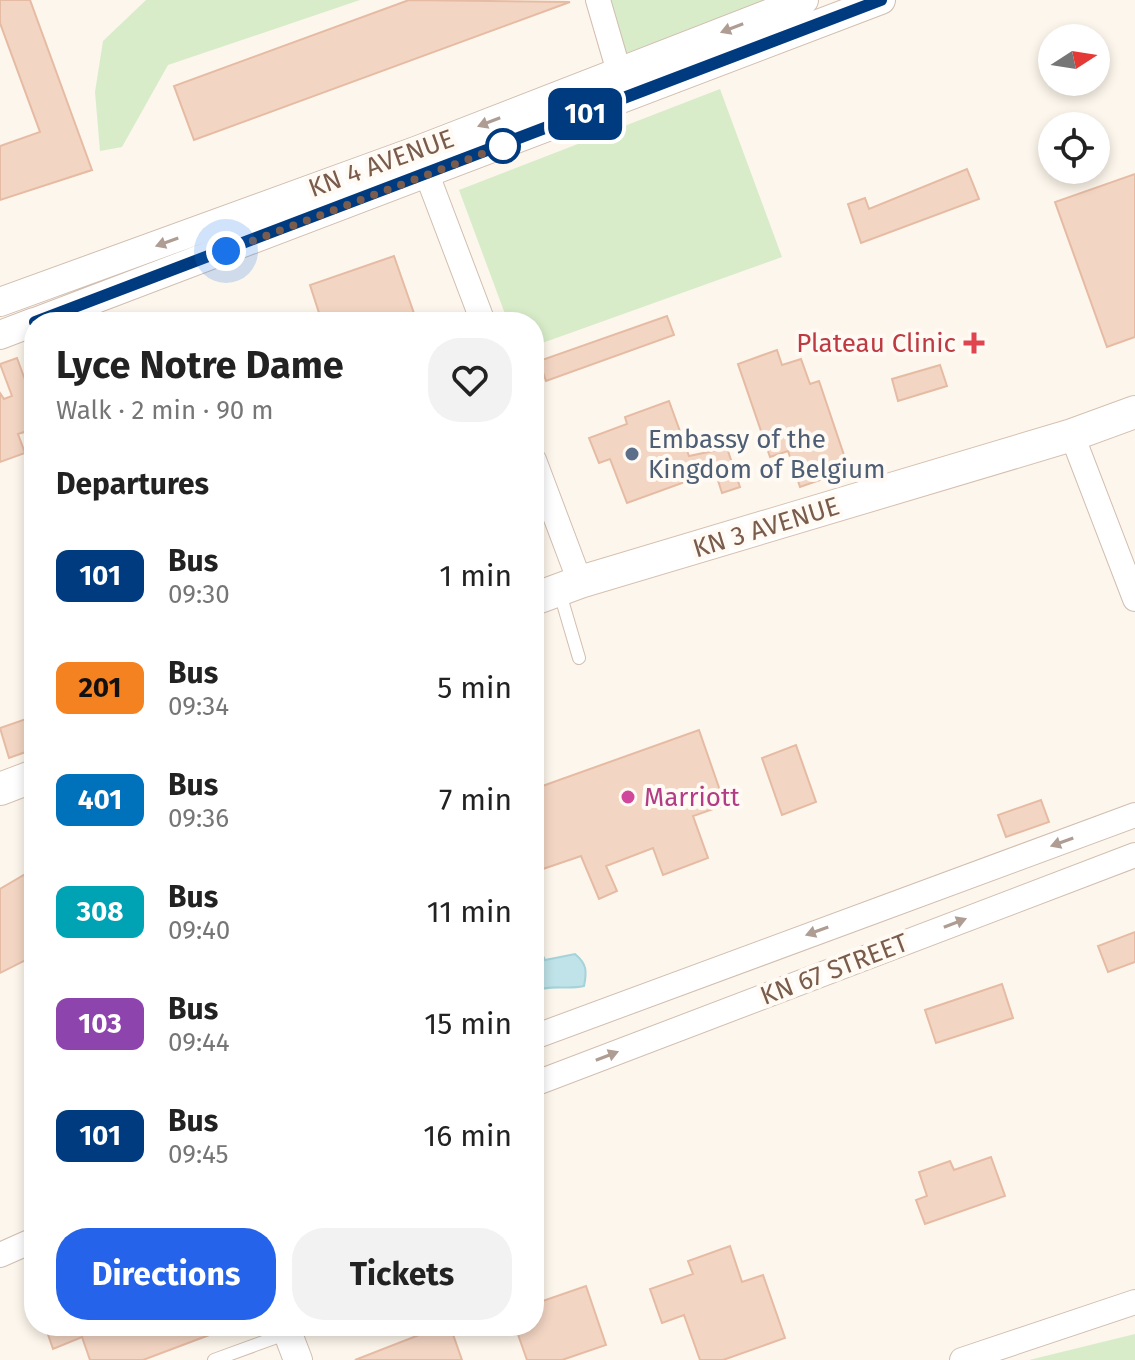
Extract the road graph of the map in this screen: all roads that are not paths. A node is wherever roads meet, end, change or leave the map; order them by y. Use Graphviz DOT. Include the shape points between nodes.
graph roads {
  1 [pos="598,0"];
  2 [pos="804,0"];
  3 [pos="881,0"];
  4 [pos="619,72"];
  5 [pos="423,162"];
  6 [pos="244,213"];
  7 [pos="253,241"];
  8 [pos="0,302"];
  9 [pos="61,312"];
  10 [pos="479,312"];
  11 [pos="24,326"];
  12 [pos="0,335"];
  13 [pos="1135,412"];
  14 [pos="1072,435"];
  15 [pos="544,515"];
  16 [pos="558,591"];
  17 [pos="1135,599"];
  18 [pos="579,658"];
  19 [pos="24,780"];
  20 [pos="0,789"];
  21 [pos="1135,815"];
  22 [pos="1135,855"];
  23 [pos="544,1033"];
  24 [pos="544,1080"];
  25 [pos="24,1244"];
  26 [pos="24,1249"];
  27 [pos="1135,1302"];
  28 [pos="270,1336"];
  29 [pos="289,1336"];
  30 [pos="214,1360"];
  31 [pos="298,1360"];
  32 [pos="962,1360"];
  1 -- 4 [label="street"];
  2 -- 4 [label="street, KN 4 AVENUE, one-way"];
  3 -- 5 [label="street, KN 4 AVENUE"];
  4 -- 5 [label="street, KN 4 AVENUE, one-way"];
  5 -- 6 [label="street, KN 4 AVENUE"];
  5 -- 7 [label="street, KN 4 AVENUE"];
  5 -- 10 [label="street"];
  6 -- 7 [label="street"];
  6 -- 8 [label="street, KN 4 AVENUE, one-way"];
  7 -- 9 [label="street, KN 4 AVENUE"];
  11 -- 12 [label="street, KN 4 AVENUE"];
  13 -- 14 [label="main road, KN 3 AVENUE"];
  14 -- 16 [label="main road, KN 3 AVENUE"];
  14 -- 17 [label="street"];
  15 -- 16 [label="street"];
  16 -- 18 [label="lane"];
  19 -- 20 [label="main road"];
  21 -- 23 [label="street, KN 67 STREET, one-way"];
  24 -- 22 [label="street, KN 67 STREET, one-way"];
  25 -- 26 [label="street" via="0,1255"];
  27 -- 32 [label="street"];
  28 -- 30 [label="lane"];
  29 -- 31 [label="street"];
}
